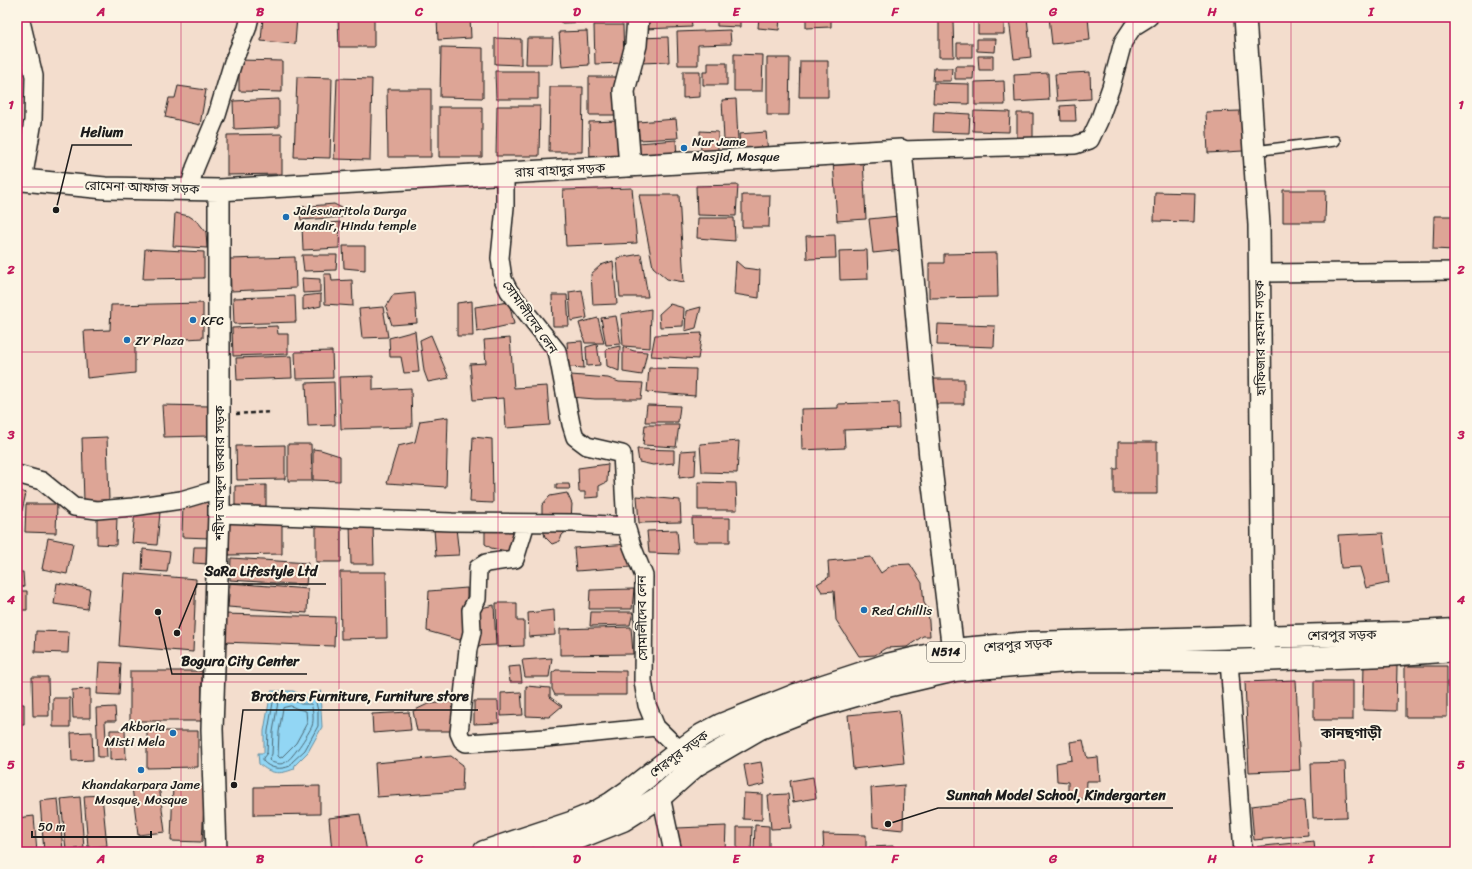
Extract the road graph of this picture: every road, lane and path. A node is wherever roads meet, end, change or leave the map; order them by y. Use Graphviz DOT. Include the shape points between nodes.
graph roads {
  1 [pos="20,17"];
  2 [pos="250,17"];
  3 [pos="638,17"];
  4 [pos="1149,17"];
  5 [pos="1245,17"];
  6 [pos="1335,141"];
  7 [pos="901,150"];
  8 [pos="1254,151"];
  9 [pos="630,166"];
  10 [pos="505,173"];
  11 [pos="20,181"];
  12 [pos="189,189"];
  13 [pos="219,190"];
  14 [pos="1455,271"];
  15 [pos="1260,273"];
  16 [pos="271,412"];
  17 [pos="219,415"];
  18 [pos="17,474"];
  19 [pos="219,489"];
  20 [pos="219,514"];
  21 [pos="526,523"];
  22 [pos="626,526"];
  23 [pos="1455,630"];
  24 [pos="1264,636"];
  25 [pos="1455,650"];
  26 [pos="1266,659"];
  27 [pos="954,660"];
  28 [pos="1229,661"];
  29 [pos="656,727"];
  30 [pos="680,751"];
  31 [pos="696,765"];
  32 [pos="661,796"];
  33 [pos="216,852"];
  34 [pos="484,852"];
  35 [pos="544,852"];
  36 [pos="673,852"];
  37 [pos="1243,852"];
  1 -- 11 [label="street" via="34,76 33,121"];
  2 -- 12 [label="street"];
  3 -- 9 [label="street" via="636,45 624,91"];
  4 -- 7 [label="street" via="1133,28 1123,42 1111,87 1090,140 1075,145"];
  5 -- 8 [label="street, হাফিজার রহমান সড়ক"];
  6 -- 8 [label="lane"];
  7 -- 9 [label="street, রায় বাহাদুর সড়ক"];
  7 -- 27 [label="street" via="931,468"];
  8 -- 15 [label="street, হাফিজার রহমান সড়ক" via="1260,225"];
  9 -- 10 [label="street, রায় বাহাদুর সড়ক"];
  10 -- 13 [label="street, রায় বাহাদুর সড়ক"];
  10 -- 22 [label="street, সোমালীদেব লেন" via="506,207 500,258 502,279 557,351 575,437 587,446 622,454"];
  11 -- 12 [label="street, রোমেনা আফাজ সড়ক" via="105,188"];
  12 -- 13 [label="street, রোমেনা আফাজ সড়ক"];
  13 -- 17 [label="street, শহীদ আব্দুল জব্বার সড়ক"];
  14 -- 15 [label="street"];
  15 -- 24 [label="street, হাফিজার রহমান সড়ক"];
  16 -- 17 [label="path"];
  17 -- 19 [label="street, শহীদ আব্দুল জব্বার সড়ক"];
  18 -- 19 [label="street" via="42,481 74,507 97,510 181,500"];
  19 -- 20 [label="street, শহীদ আব্দুল জব্বার সড়ক"];
  20 -- 21 [label="street"];
  20 -- 33 [label="street, শহীদ আব্দুল জব্বার সড়ক" via="212,729"];
  21 -- 22 [label="street"];
  21 -- 29 [label="street" via="515,559 486,563 478,568 478,599 471,610 472,632 459,733 462,740 466,743 546,738"];
  22 -- 29 [label="street, সোমালীদেব লেন" via="644,576 644,681 647,705"];
  23 -- 24 [label="highway, শেরপুর সড়ক / N514"];
  24 -- 26 [label="street, হাফিজার রহমান সড়ক"];
  24 -- 27 [label="highway, শেরপুর সড়ক / N514" via="1030,643"];
  25 -- 26 [label="highway, শেরপুর সড়ক / N514"];
  26 -- 28 [label="highway, শেরপুর সড়ক / N514"];
  27 -- 28 [label="highway, শেরপুর সড়ক / N514" via="1013,664 1080,660"];
  27 -- 30 [label="highway, শেরপুর সড়ক / N514" via="887,665 796,695 721,725"];
  27 -- 31 [label="highway, শেরপুর সড়ক / N514" via="891,686 811,708 760,728"];
  28 -- 37 [label="street"];
  29 -- 30 [label="street, সোমালীদেব লেন"];
  30 -- 31 [label="street, সোমালীদেব লেন"];
  30 -- 34 [label="highway, শেরপুর সড়ক / N514" via="629,791 593,814"];
  31 -- 32 [label="highway, শেরপুর সড়ক / N514"];
  32 -- 35 [label="highway, শেরপুর সড়ক / N514" via="623,820"];
  32 -- 36 [label="street"];
}
